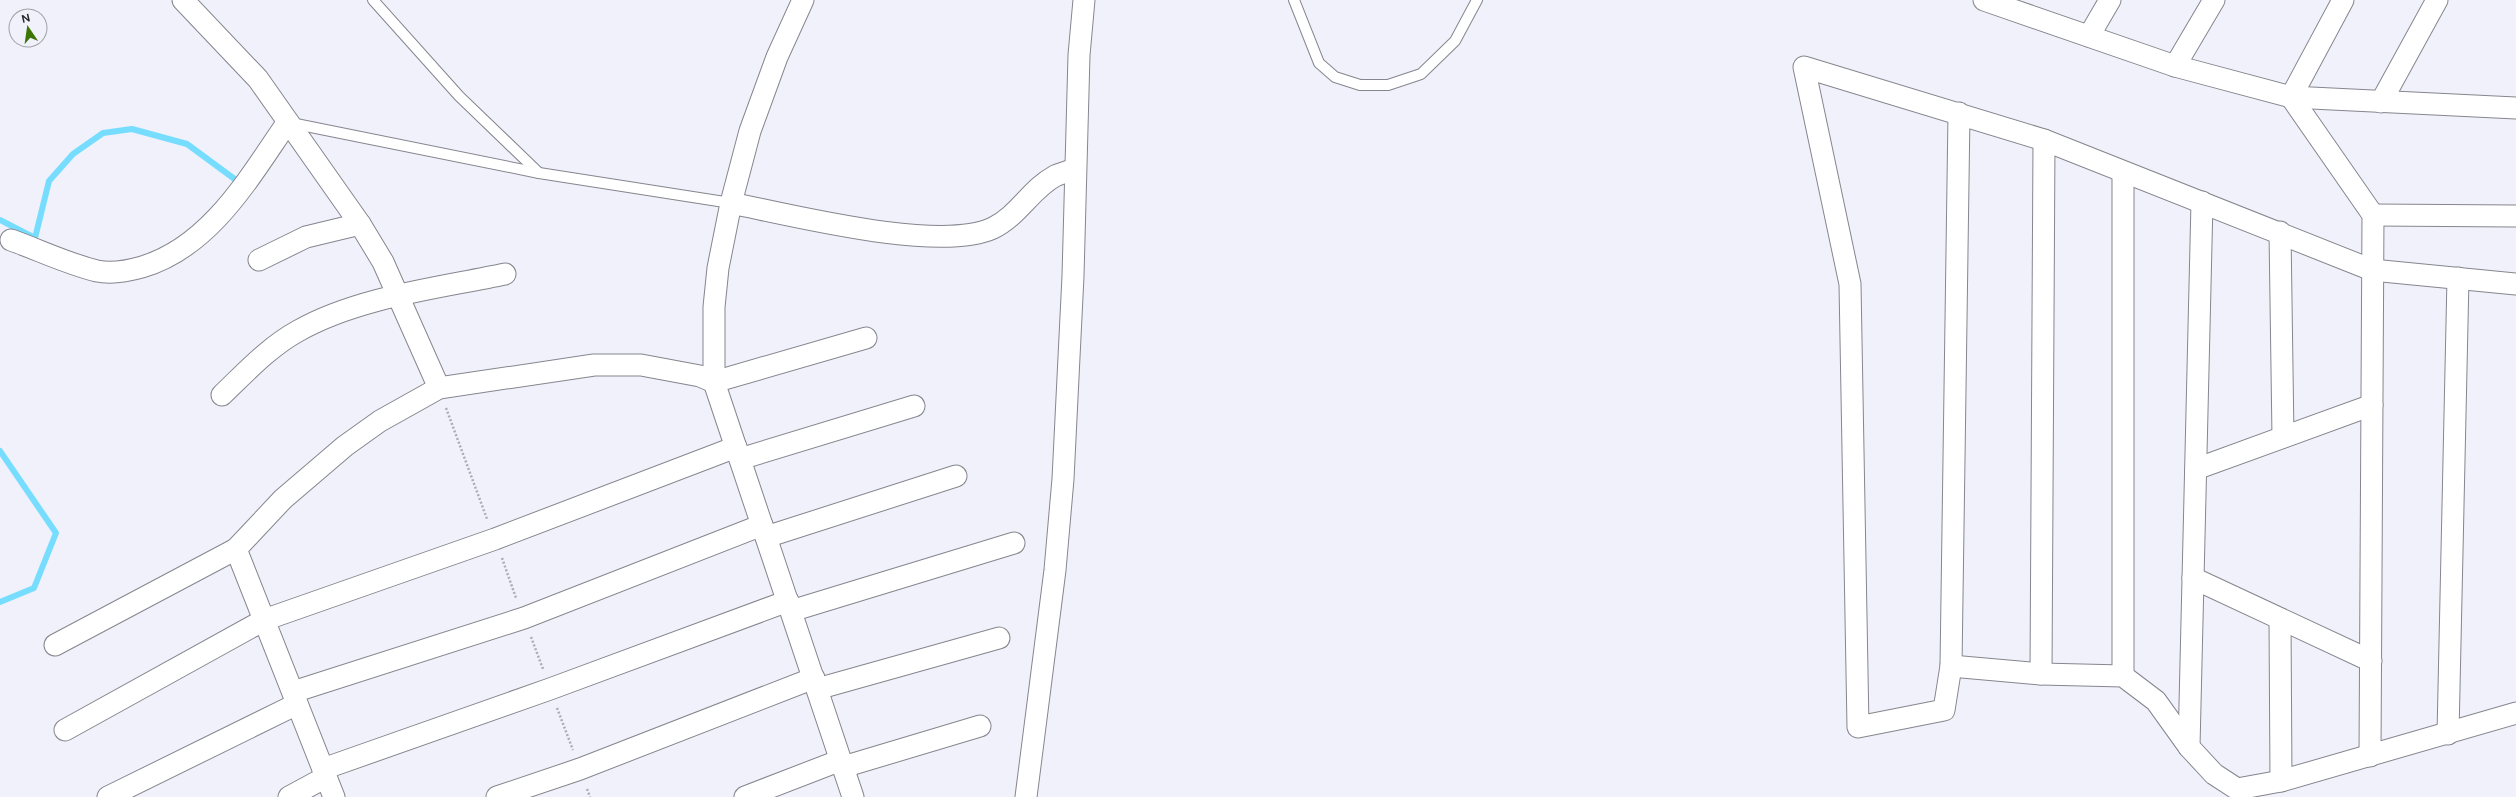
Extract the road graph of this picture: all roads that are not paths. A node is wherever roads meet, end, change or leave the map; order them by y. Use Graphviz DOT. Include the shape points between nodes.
graph roads {
  1 [pos="183,0"];
  2 [pos="373,0"];
  3 [pos="803,0"];
  4 [pos="1084,0"];
  5 [pos="1294,0"];
  6 [pos="1477,0"];
  7 [pos="1984,0"];
  8 [pos="2110,0"];
  9 [pos="2214,0"];
  10 [pos="2343,0"];
  11 [pos="2437,0"];
  12 [pos="2007,4"];
  13 [pos="2089,36"];
  14 [pos="2175,66"];
  15 [pos="2291,97"];
  16 [pos="2381,102"];
  17 [pos="2516,108"];
  18 [pos="1959,113"];
  19 [pos="287,123"];
  20 [pos="2044,140"];
  21 [pos="1075,169"];
  22 [pos="2123,172"];
  23 [pos="539,173"];
  24 [pos="2202,202"];
  25 [pos="732,203"];
  26 [pos="2373,216"];
  27 [pos="2516,216"];
  28 [pos="360,224"];
  29 [pos="2280,232"];
  30 [pos="11,240"];
  31 [pos="260,260"];
  32 [pos="2372,270"];
  33 [pos="505,274"];
  34 [pos="2458,278"];
  35 [pos="2516,284"];
  36 [pos="399,297"];
  37 [pos="866,338"];
  38 [pos="714,382"];
  39 [pos="439,388"];
  40 [pos="222,395"];
  41 [pos="2372,405"];
  42 [pos="914,406"];
  43 [pos="2283,436"];
  44 [pos="738,453"];
  45 [pos="2196,469"];
  46 [pos="956,476"];
  47 [pos="764,531"];
  48 [pos="1014,543"];
  49 [pos="236,549"];
  50 [pos="2193,578"];
  51 [pos="789,606"];
  52 [pos="2280,619"];
  53 [pos="264,620"];
  54 [pos="999,638"];
  55 [pos="55,645"];
  56 [pos="2370,661"];
  57 [pos="1951,666"];
  58 [pos="2041,674"];
  59 [pos="2124,676"];
  60 [pos="815,683"];
  61 [pos="295,698"];
  62 [pos="2516,713"];
  63 [pos="980,726"];
  64 [pos="65,730"];
  65 [pos="2448,734"];
  66 [pos="2189,747"];
  67 [pos="2370,756"];
  68 [pos="842,764"];
  69 [pos="324,773"];
  70 [pos="2281,781"];
  71 [pos="108,797"];
  72 [pos="289,797"];
  73 [pos="334,797"];
  74 [pos="498,797"];
  75 [pos="745,797"];
  76 [pos="853,797"];
  77 [pos="1026,797"];
  1 -- 19 [label="street" via="258,80"];
  2 -- 23 [label="lane" via="459,96"];
  3 -- 25 [label="street" via="777,57 750,130"];
  4 -- 21 [label="street"];
  5 -- 6 [label="lane" via="1319,63 1335,77 1360,85 1388,85 1421,74 1455,41"];
  7 -- 12 [label="street"];
  8 -- 13 [label="street"];
  9 -- 14 [label="street"];
  10 -- 15 [label="street"];
  11 -- 16 [label="street"];
  12 -- 13 [label="street"];
  13 -- 14 [label="street"];
  14 -- 15 [label="street"];
  15 -- 16 [label="street"];
  15 -- 26 [label="street"];
  16 -- 17 [label="street"];
  18 -- 20 [label="street"];
  18 -- 57 [label="street"];
  18 -- 57 [label="street" via="1804,67 1850,284 1858,727 1944,710"];
  19 -- 23 [label="lane"];
  19 -- 28 [label="street"];
  19 -- 30 [label="street" via="238,193 190,244 158,262 118,272 97,271"];
  20 -- 22 [label="street"];
  20 -- 58 [label="street"];
  21 -- 25 [label="street" via="1055,176 1014,216 992,229 970,234 896,234"];
  21 -- 77 [label="street" via="1063,479 1055,570"];
  22 -- 24 [label="street"];
  22 -- 59 [label="street"];
  23 -- 25 [label="lane"];
  24 -- 29 [label="street"];
  24 -- 45 [label="street"];
  25 -- 38 [label="street" via="718,268 714,307"];
  26 -- 27 [label="street"];
  26 -- 32 [label="street"];
  28 -- 31 [label="street" via="306,237"];
  28 -- 36 [label="street" via="383,262"];
  29 -- 32 [label="street"];
  29 -- 43 [label="street"];
  32 -- 34 [label="street"];
  32 -- 41 [label="street"];
  33 -- 36 [label="street"];
  34 -- 35 [label="street"];
  34 -- 65 [label="street"];
  36 -- 39 [label="street"];
  36 -- 40 [label="street" via="364,303 298,331 265,354"];
  37 -- 38 [label="street"];
  38 -- 39 [label="street" via="700,376 641,365 594,366"];
  38 -- 44 [label="street"];
  39 -- 49 [label="street" via="380,420 345,446 283,499"];
  41 -- 43 [label="street"];
  41 -- 56 [label="street"];
  42 -- 44 [label="street"];
  43 -- 45 [label="street"];
  44 -- 47 [label="street"];
  44 -- 53 [label="street"];
  45 -- 50 [label="street"];
  46 -- 47 [label="street"];
  47 -- 51 [label="street"];
  47 -- 61 [label="street"];
  48 -- 51 [label="street"];
  49 -- 53 [label="street"];
  49 -- 55 [label="street"];
  50 -- 52 [label="street"];
  50 -- 66 [label="street"];
  51 -- 60 [label="street"];
  51 -- 69 [label="street" via="550,689"];
  52 -- 56 [label="street"];
  52 -- 70 [label="street"];
  53 -- 61 [label="street"];
  53 -- 64 [label="street"];
  54 -- 60 [label="street"];
  56 -- 67 [label="street"];
  57 -- 58 [label="street"];
  58 -- 59 [label="street"];
  59 -- 66 [label="street" via="2156,701"];
  60 -- 68 [label="street"];
  60 -- 74 [label="street"];
  61 -- 69 [label="street"];
  61 -- 71 [label="street"];
  62 -- 65 [label="street"];
  63 -- 68 [label="street"];
  65 -- 67 [label="street"];
  66 -- 70 [label="street" via="2214,774 2237,789"];
  67 -- 70 [label="street"];
  68 -- 75 [label="street"];
  68 -- 76 [label="street"];
  69 -- 72 [label="street"];
  69 -- 73 [label="street"];
}
